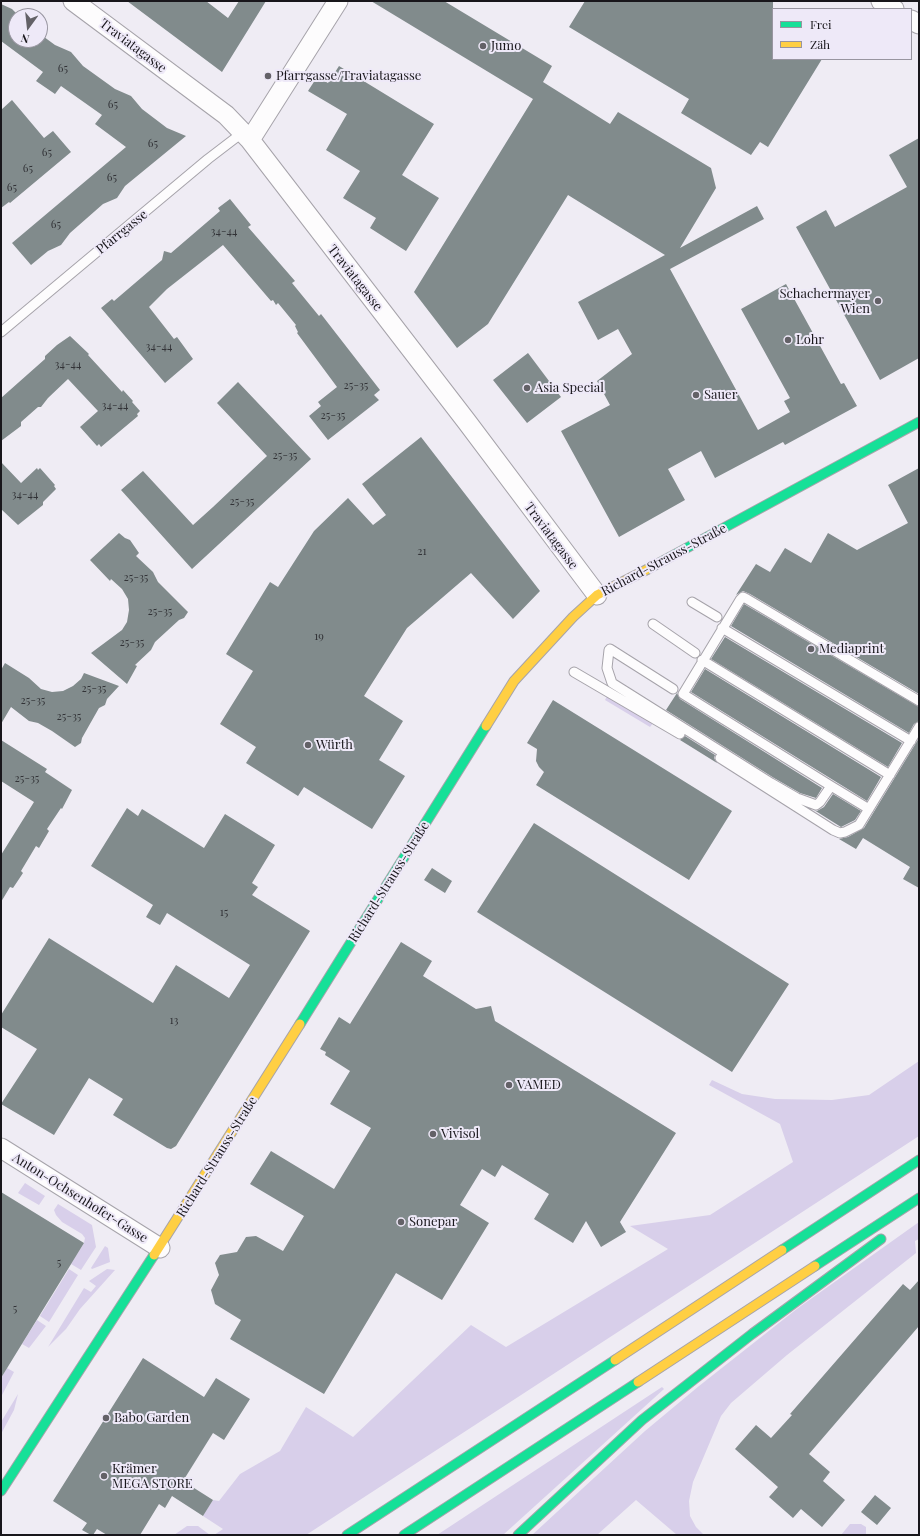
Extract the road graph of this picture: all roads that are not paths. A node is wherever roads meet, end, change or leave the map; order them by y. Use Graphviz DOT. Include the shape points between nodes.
graph roads {
  1 [pos="73,1"];
  2 [pos="338,1"];
  3 [pos="881,1"];
  4 [pos="892,8"];
  5 [pos="246,136"];
  6 [pos="1,332"];
  7 [pos="919,422"];
  8 [pos="596,595"];
  9 [pos="692,602"];
  10 [pos="717,617"];
  11 [pos="653,624"];
  12 [pos="722,628"];
  13 [pos="695,653"];
  14 [pos="702,660"];
  15 [pos="574,672"];
  16 [pos="673,689"];
  17 [pos="919,701"];
  18 [pos="919,728"];
  19 [pos="911,741"];
  20 [pos="890,775"];
  21 [pos="831,786"];
  22 [pos="869,809"];
  23 [pos="1,1148"];
  24 [pos="919,1160"];
  25 [pos="919,1198"];
  26 [pos="890,1233"];
  27 [pos="160,1248"];
  28 [pos="1,1492"];
  29 [pos="347,1535"];
  30 [pos="404,1535"];
  31 [pos="518,1535"];
  1 -- 5 [label="street, Traviatagasse" via="226,115"];
  2 -- 5 [label="street, Pfarrgasse"];
  3 -- 4 [label="street"];
  5 -- 6 [label="lane, Pfarrgasse" via="208,159"];
  5 -- 8 [label="street, Traviatagasse" via="467,422"];
  7 -- 8 [label="main road, Richard-Strauss-Straße"];
  8 -- 27 [label="main road, Richard-Strauss-Straße" via="514,681"];
  9 -- 10 [label="lane"];
  11 -- 13 [label="lane"];
  12 -- 14 [label="lane"];
  12 -- 17 [label="lane" via="743,597"];
  12 -- 19 [label="lane"];
  14 -- 20 [label="lane"];
  14 -- 21 [label="lane" via="683,694"];
  15 -- 22 [label="lane" via="658,720 833,830 840,832 853,829 859,825"];
  16 -- 21 [label="lane" via="610,650 607,668 612,683 771,783 797,798 816,805"];
  18 -- 19 [label="lane"];
  19 -- 20 [label="lane"];
  20 -- 22 [label="lane"];
  21 -- 22 [label="lane"];
  23 -- 27 [label="street, Anton-Ochsenhofer-Gasse"];
  24 -- 29 [label="main road"];
  25 -- 30 [label="main road"];
  26 -- 31 [label="main road" via="752,1334 642,1420"];
  27 -- 28 [label="main road, Richard-Strauss-Straße"];
}
